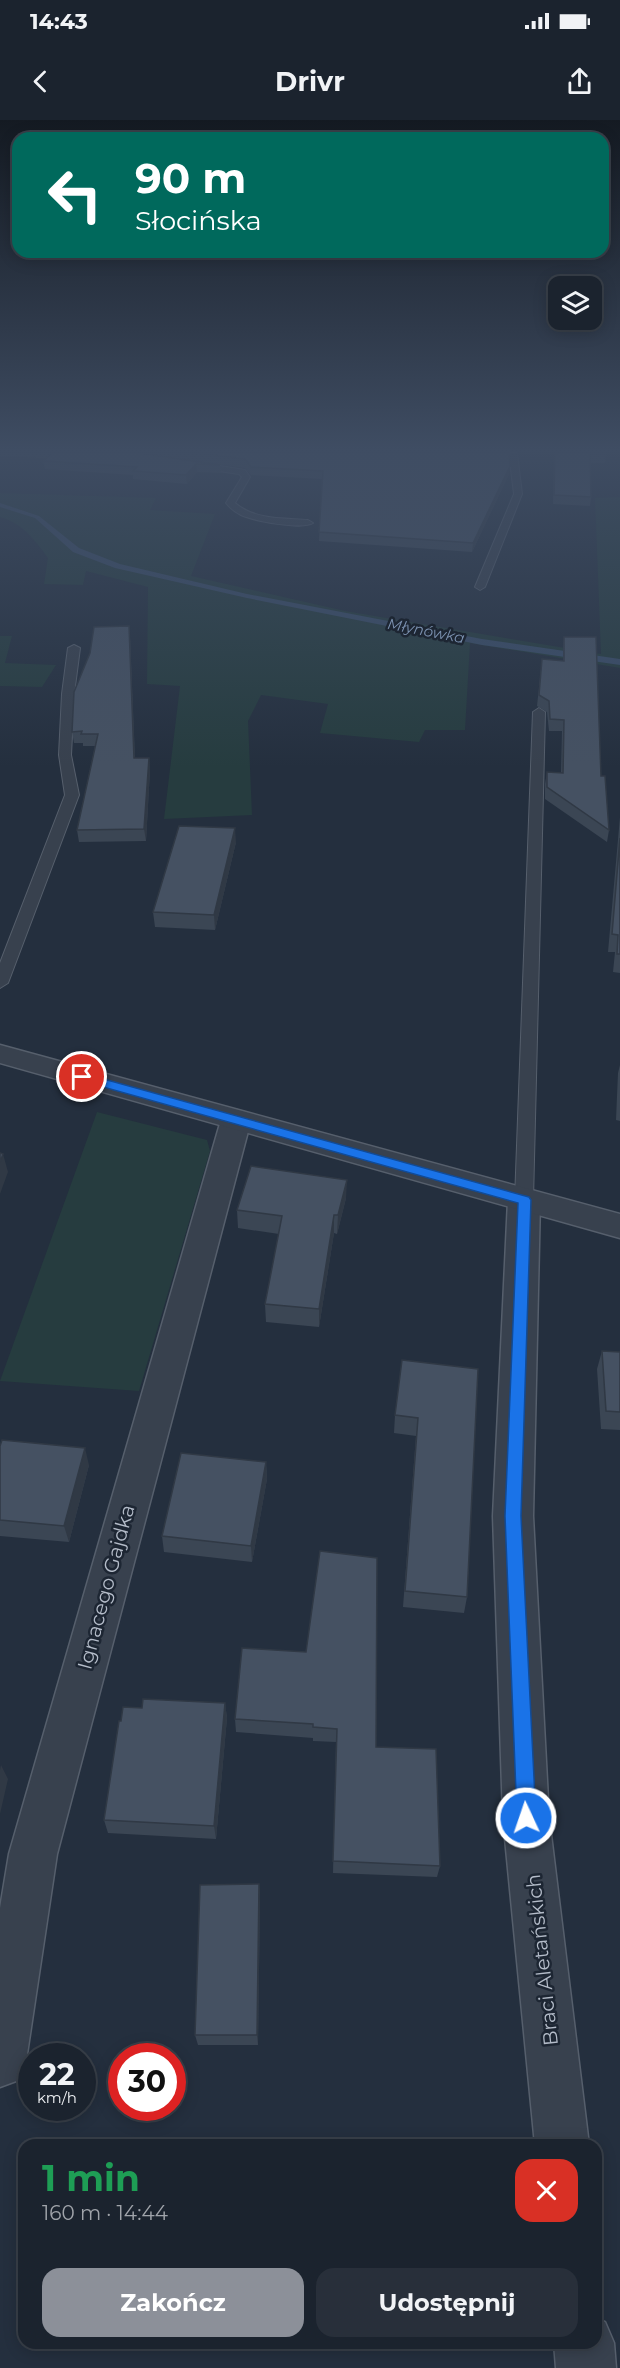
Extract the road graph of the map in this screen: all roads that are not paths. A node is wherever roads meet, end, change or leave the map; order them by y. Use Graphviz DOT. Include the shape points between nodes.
graph roads {
  1 [pos="492,558"];
  2 [pos="480,587"];
  3 [pos="74,648"];
  4 [pos="539,712"];
  5 [pos="0,983"];
  6 [pos="0,1054"];
  7 [pos="236,1120"];
  8 [pos="525,1200"];
  9 [pos="620,1227"];
  10 [pos="0,2061"];
  11 [pos="561,2139"];
  12 [pos="584,2349"];
  13 [pos="586,2368"];
  1 -- 2 [label="lane"];
  3 -- 5 [label="lane" via="65,755 72,795"];
  4 -- 8 [label="lane"];
  6 -- 7 [label="street"];
  7 -- 8 [label="street"];
  7 -- 10 [label="street, Ignacego Gajdka" via="33,1854"];
  8 -- 9 [label="street"];
  8 -- 11 [label="street, Braci Aletańskich" via="514,1527 526,1818"];
  12 -- 13 [label="street"];
}
